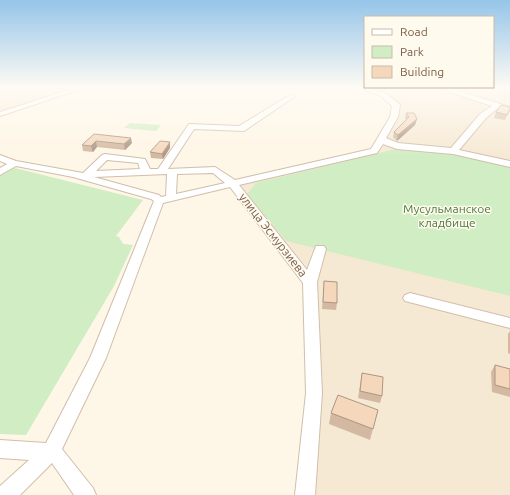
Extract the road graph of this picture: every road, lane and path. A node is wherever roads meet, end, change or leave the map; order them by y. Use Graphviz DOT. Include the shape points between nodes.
graph roads {
  1 [pos="269,111"];
  2 [pos="395,111"];
  3 [pos="494,111"];
  4 [pos="381,138"];
  5 [pos="398,146"];
  6 [pos="374,151"];
  7 [pos="452,151"];
  8 [pos="0,158"];
  9 [pos="14,163"];
  10 [pos="510,164"];
  11 [pos="172,171"];
  12 [pos="0,172"];
  13 [pos="146,172"];
  14 [pos="161,172"];
  15 [pos="81,174"];
  16 [pos="233,184"];
  17 [pos="165,200"];
  18 [pos="320,249"];
  19 [pos="310,282"];
  20 [pos="410,298"];
  21 [pos="510,323"];
  22 [pos="0,449"];
  23 [pos="51,452"];
  24 [pos="5,495"];
  25 [pos="86,495"];
  26 [pos="305,495"];
  1 -- 14 [label="street" via="241,129 192,126"];
  2 -- 4 [label="street"];
  3 -- 7 [label="street" via="483,116"];
  4 -- 5 [label="street"];
  4 -- 6 [label="street"];
  5 -- 6 [label="street, улица Эсмурзиева"];
  5 -- 7 [label="street"];
  6 -- 16 [label="street, улица Эсмурзиева"];
  7 -- 10 [label="street"];
  8 -- 9 [label="street"];
  9 -- 12 [label="street"];
  9 -- 15 [label="street"];
  11 -- 14 [label="street"];
  11 -- 16 [label="street" via="215,170"];
  11 -- 17 [label="street"];
  13 -- 14 [label="street"];
  13 -- 15 [label="street"];
  13 -- 15 [label="street" via="142,161 105,157"];
  15 -- 17 [label="street"];
  16 -- 17 [label="street"];
  16 -- 19 [label="street, улица Эсмурзиева"];
  17 -- 23 [label="street" via="98,358"];
  18 -- 19 [label="street"];
  19 -- 26 [label="street, улица Эсмурзиева" via="314,393"];
  20 -- 21 [label="street"];
  22 -- 23 [label="street"];
  23 -- 24 [label="street"];
  23 -- 25 [label="street" via="59,457"];
}
